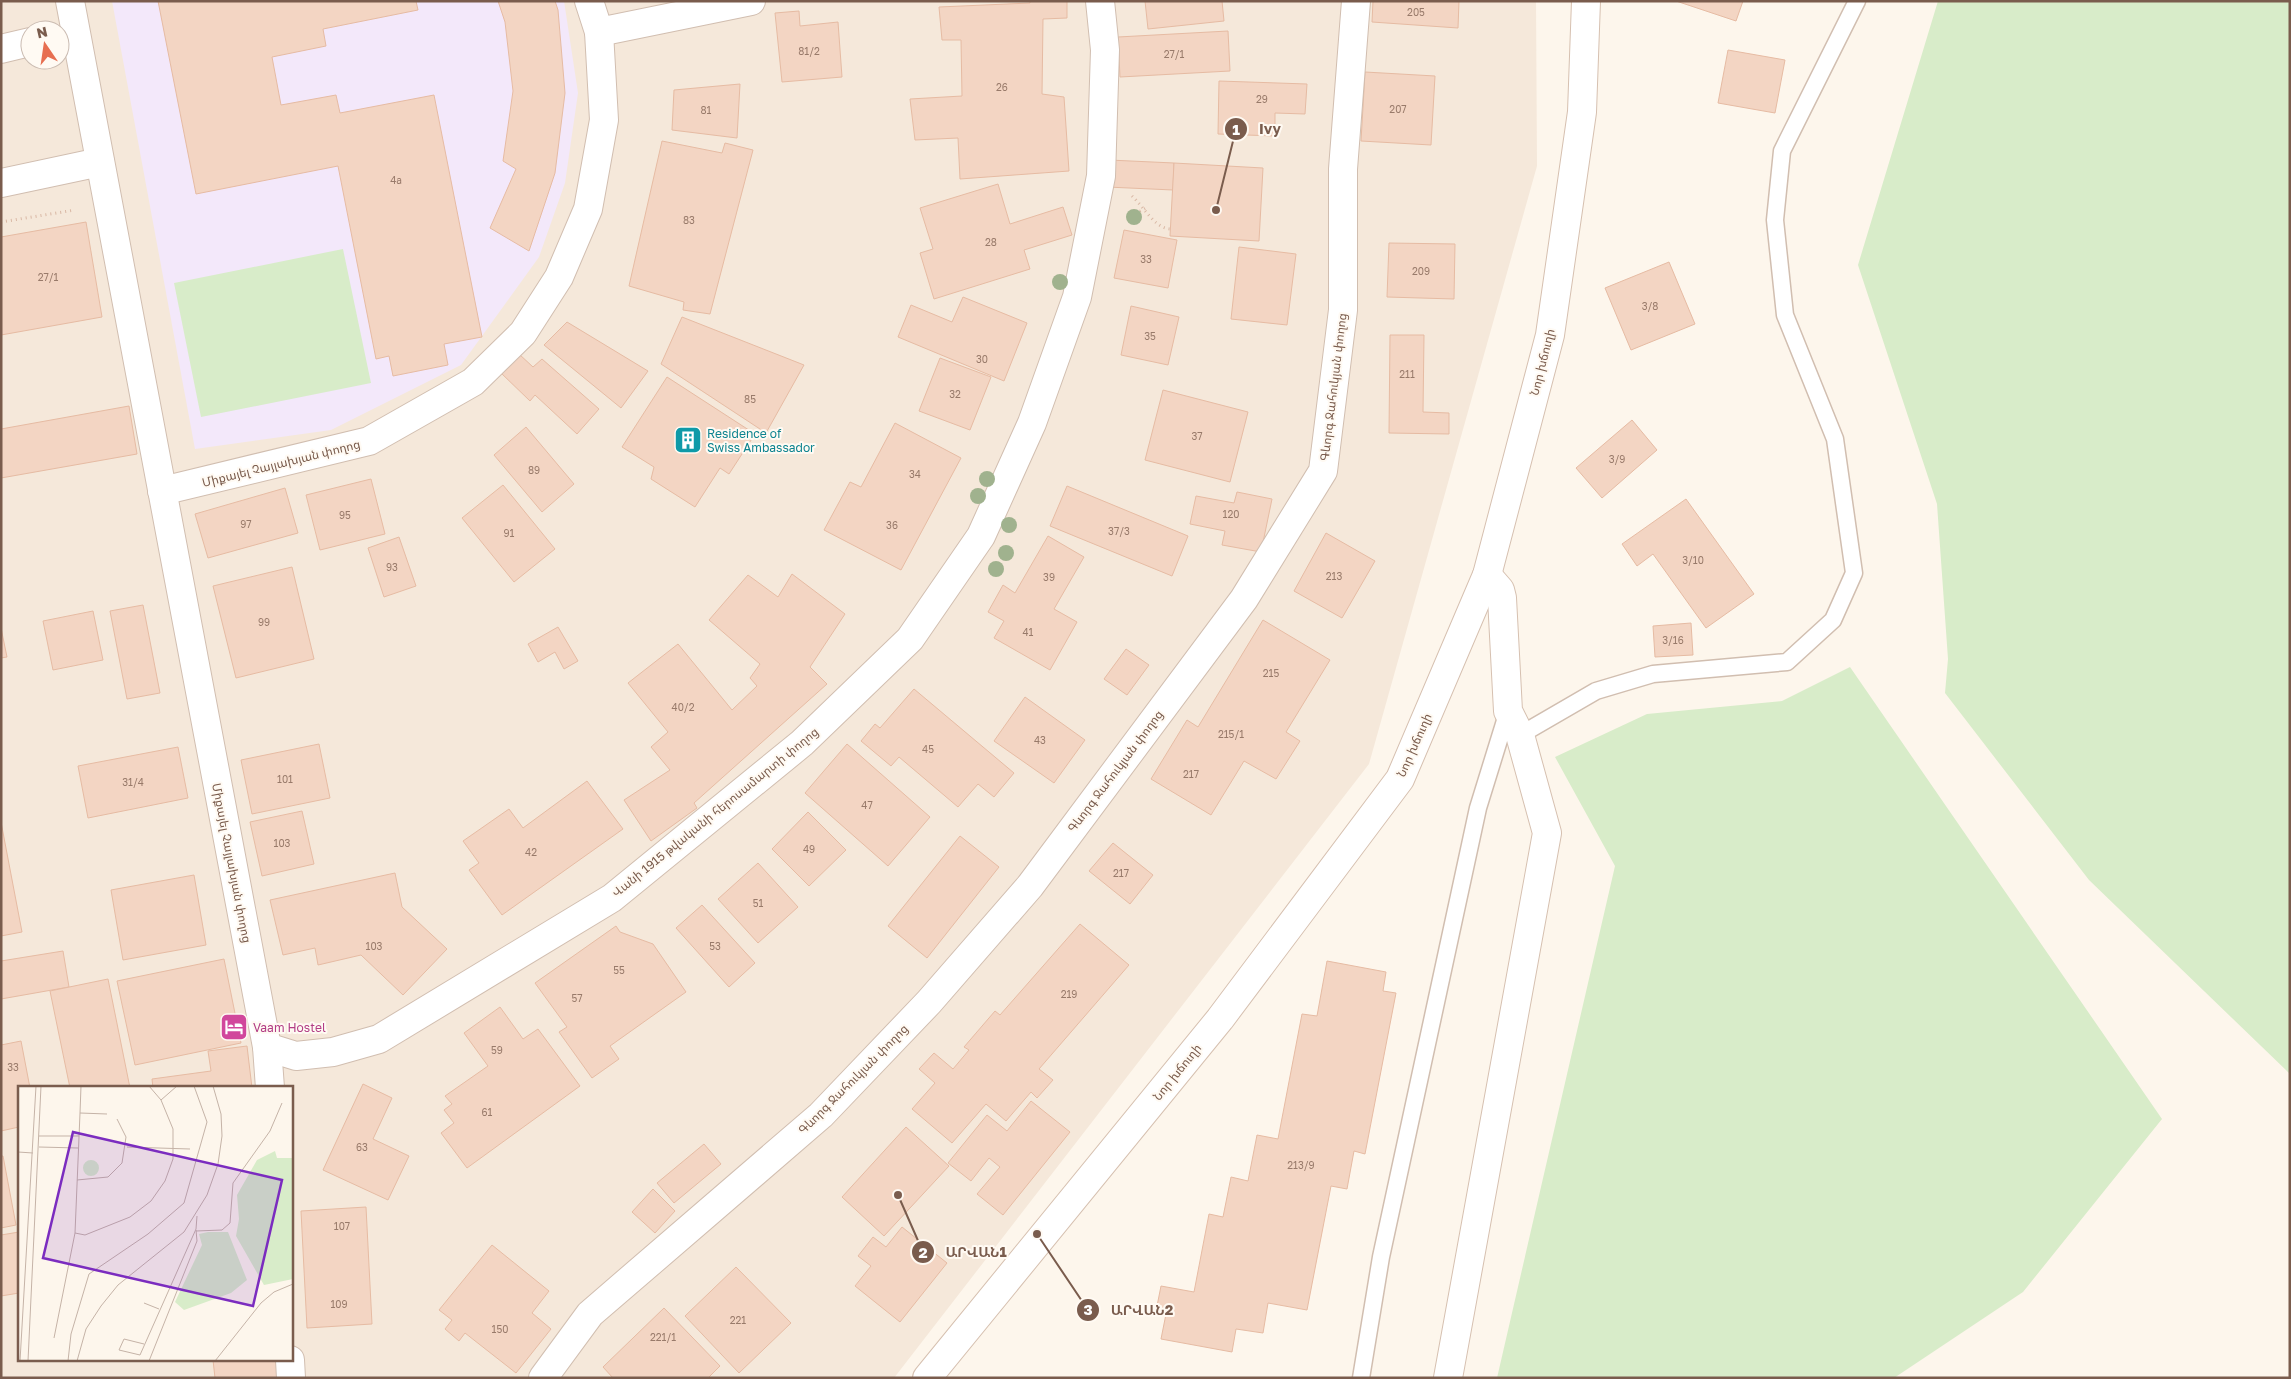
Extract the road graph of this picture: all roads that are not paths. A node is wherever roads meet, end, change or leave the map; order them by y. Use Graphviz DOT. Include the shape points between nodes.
graph roads {
  1 [pos="70,1"];
  2 [pos="589,1"];
  3 [pos="750,1"];
  4 [pos="1100,1"];
  5 [pos="1356,1"];
  6 [pos="1586,1"];
  7 [pos="1858,1"];
  8 [pos="69,20"];
  9 [pos="599,32"];
  10 [pos="70,42"];
  11 [pos="20,44"];
  12 [pos="1,49"];
  13 [pos="100,162"];
  14 [pos="1,182"];
  15 [pos="162,491"];
  16 [pos="1487,575"];
  17 [pos="1508,711"];
  18 [pos="1520,735"];
  19 [pos="267,1046"];
  20 [pos="270,1086"];
  21 [pos="290,1362"];
  22 [pos="291,1378"];
  23 [pos="542,1378"];
  24 [pos="927,1378"];
  25 [pos="1361,1378"];
  26 [pos="1448,1378"];
  1 -- 8 [label="street, Միքայել Չայլախյան փողոց"];
  2 -- 9 [label="street, Միքայել Չայլախյան փողոց"];
  3 -- 9 [label="street"];
  4 -- 19 [label="street, Վանի 1915 թվականի հերոսամարտի փողոց" via="1105,50 1101,176 1077,297 1032,423 982,536 910,639 802,743 612,898 379,1039 333,1052 296,1056"];
  5 -- 23 [label="street, Գևորգ Ջահուկյան փողոց" via="1343,170 1343,310 1323,471 1244,599 1030,886 930,1002 821,1115 590,1314"];
  6 -- 16 [label="street, Նոր խճուղի" via="1582,112 1550,335"];
  7 -- 18 [label="lane" via="1782,151 1774,220 1785,315 1835,439 1854,573 1833,620 1787,662 1653,674 1596,691"];
  9 -- 15 [label="street, Միքայել Չայլախյան փողոց" via="604,120 588,209 559,277 523,333 473,382 369,441"];
  10 -- 13 [label="street, Միքայել Չայլախյան փողոց"];
  11 -- 12 [label="street"];
  13 -- 14 [label="street"];
  13 -- 15 [label="street, Միքայել Չայլախյան փողոց"];
  15 -- 19 [label="street, Միքայել Չայլախյան փողոց"];
  16 -- 17 [label="street" via="1500,590 1502,598"];
  16 -- 24 [label="street, Նոր խճուղի" via="1400,779 1220,1019"];
  17 -- 18 [label="street"];
  17 -- 25 [label="lane" via="1478,808 1381,1256"];
  18 -- 26 [label="street" via="1547,833"];
  19 -- 20 [label="street, Միքայել Չայլախյան փողոց"];
  21 -- 22 [label="street"];
}
